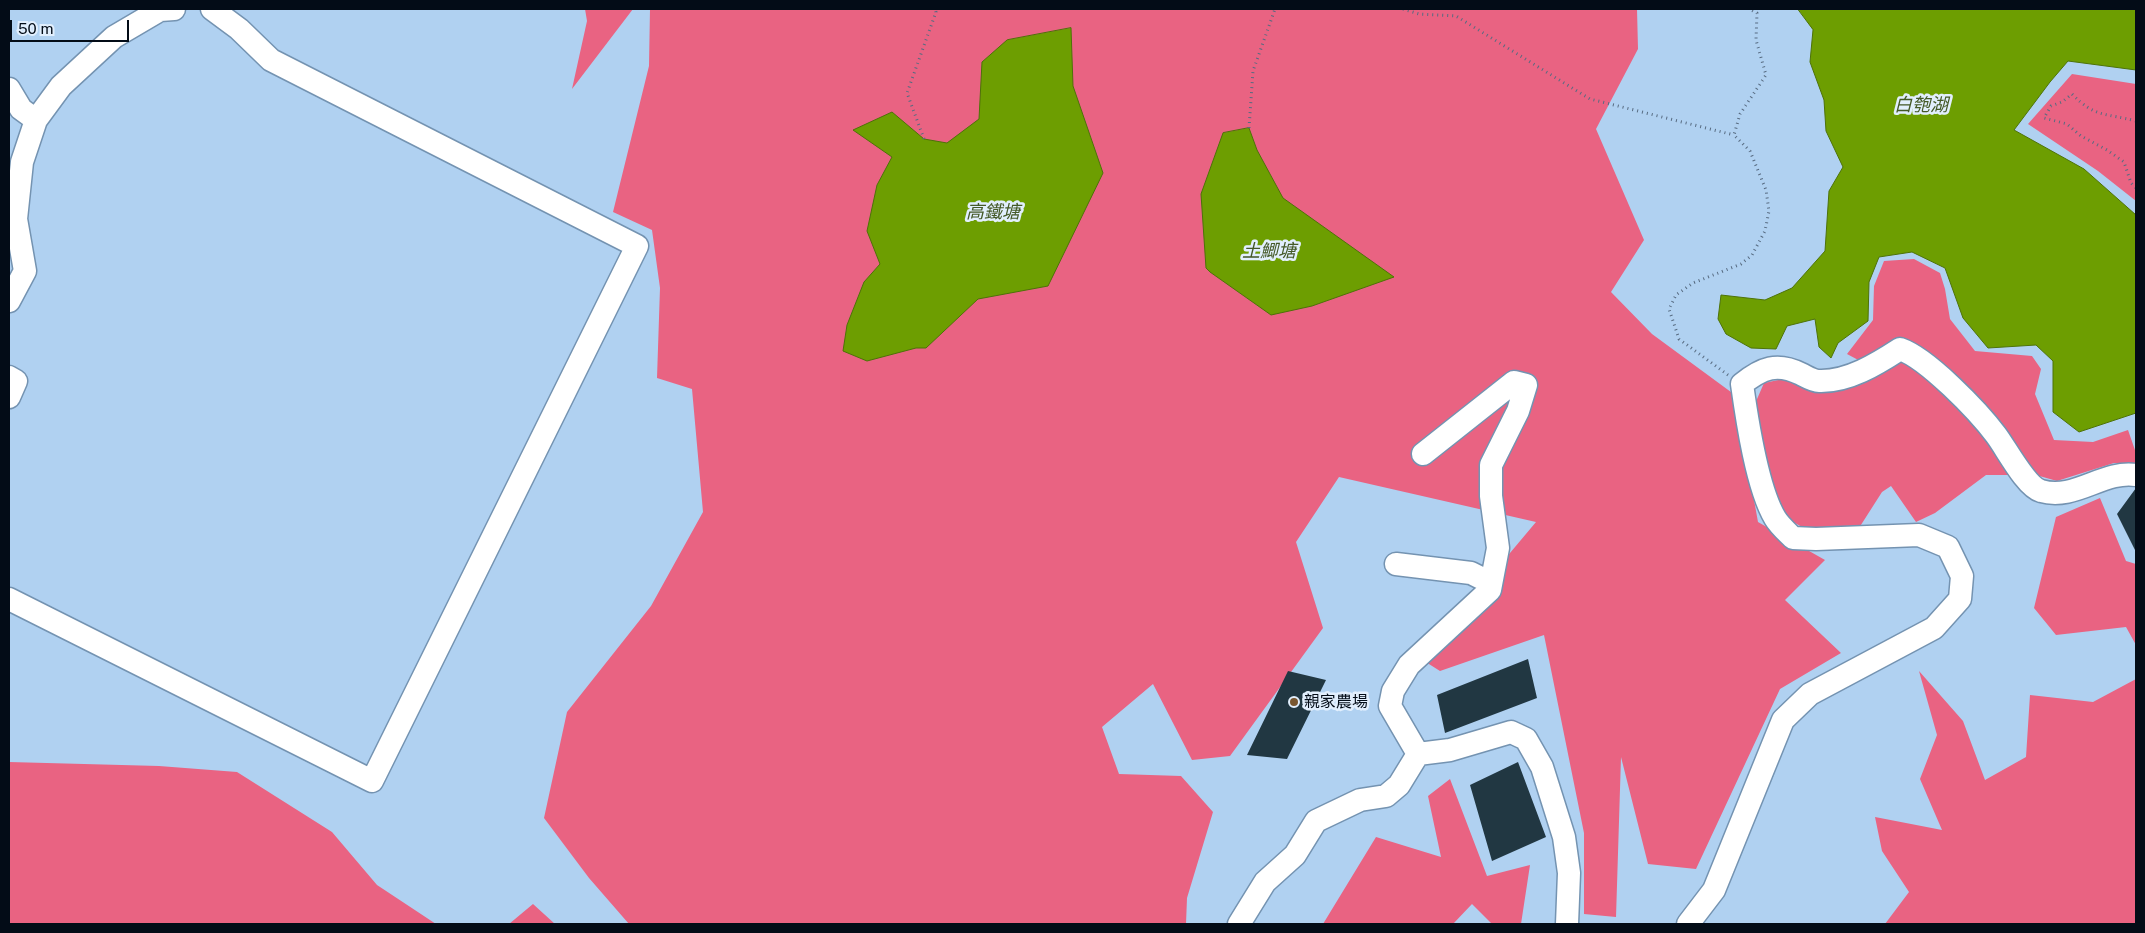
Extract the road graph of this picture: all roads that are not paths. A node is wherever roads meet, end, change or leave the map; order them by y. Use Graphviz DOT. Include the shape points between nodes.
graph roads {
  1 [pos="174,9"];
  2 [pos="212,9"];
  3 [pos="9,89"];
  4 [pos="36,120"];
  5 [pos="9,301"];
  6 [pos="9,377"];
  7 [pos="9,396"];
  8 [pos="1424,454"];
  9 [pos="2136,475"];
  10 [pos="1396,564"];
  11 [pos="1491,583"];
  12 [pos="9,599"];
  13 [pos="1418,754"];
  14 [pos="1239,924"];
  15 [pos="1567,924"];
  16 [pos="1688,924"];
  1 -- 4 [label="lane" via="160,10 114,37 61,86"];
  2 -- 12 [label="lane" via="239,29 271,60 637,246 372,781"];
  3 -- 4 [label="lane" via="21,109"];
  4 -- 5 [label="lane" via="22,162 16,219 25,271"];
  6 -- 7 [label="lane" via="16,381"];
  8 -- 11 [label="lane" via="1514,382 1526,385 1518,411 1491,465 1491,496 1498,548"];
  9 -- 16 [label="lane" via="2114,475 2084,488 2059,493 2039,491 2028,481 1996,434 1965,400 1924,362 1900,349 1850,376 1833,380 1816,381 1777,367 1756,372 1742,384 1746,417 1763,488 1775,519 1793,538 1918,535 1948,547 1962,576 1960,600 1934,628 1810,694 1784,720 1714,890"];
  10 -- 11 [label="lane" via="1471,573"];
  11 -- 13 [label="lane" via="1490,590 1474,606 1409,665 1393,691 1390,706"];
  13 -- 14 [label="lane" via="1399,785 1386,796 1360,800 1316,821 1295,855 1265,882"];
  13 -- 15 [label="lane" via="1450,750 1511,732 1526,739 1542,767 1564,837 1569,873"];
}
